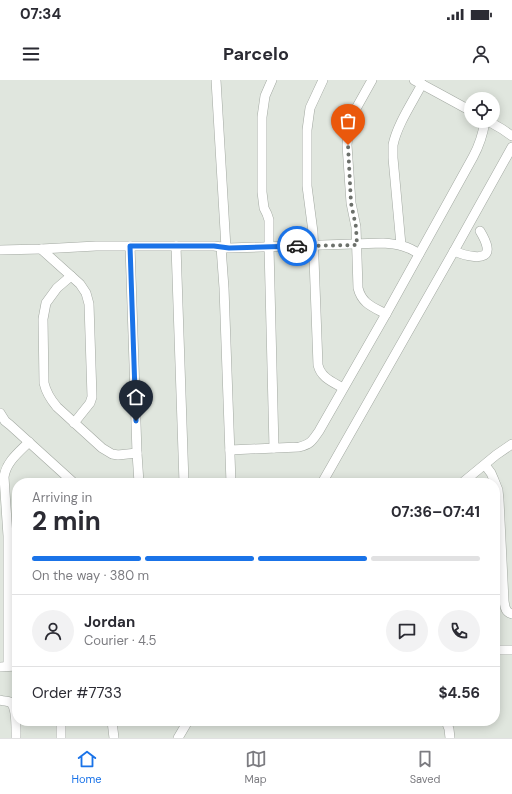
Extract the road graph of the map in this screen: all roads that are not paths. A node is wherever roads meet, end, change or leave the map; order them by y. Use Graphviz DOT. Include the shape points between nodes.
graph roads {
  1 [pos="216,80"];
  2 [pos="272,80"];
  3 [pos="323,80"];
  4 [pos="372,80"];
  5 [pos="418,82"];
  6 [pos="464,107"];
  7 [pos="484,128"];
  8 [pos="500,128"];
  9 [pos="512,136"];
  10 [pos="512,147"];
  11 [pos="480,231"];
  12 [pos="357,245"];
  13 [pos="401,245"];
  14 [pos="130,246"];
  15 [pos="176,246"];
  16 [pos="313,246"];
  17 [pos="224,247"];
  18 [pos="269,247"];
  19 [pos="41,249"];
  20 [pos="0,250"];
  21 [pos="454,251"];
  22 [pos="419,254"];
  23 [pos="71,276"];
  24 [pos="386,314"];
  25 [pos="343,388"];
  26 [pos="1,415"];
  27 [pos="74,423"];
  28 [pos="29,442"];
  29 [pos="512,444"];
  30 [pos="274,448"];
  31 [pos="230,450"];
  32 [pos="137,453"];
  33 [pos="485,465"];
  34 [pos="69,478"];
  35 [pos="139,478"];
  36 [pos="184,478"];
  37 [pos="231,478"];
  38 [pos="325,478"];
  39 [pos="468,478"];
  40 [pos="493,478"];
  41 [pos="500,513"];
  42 [pos="4,614"];
  43 [pos="512,614"];
  44 [pos="500,650"];
  45 [pos="512,650"];
  46 [pos="8,666"];
  47 [pos="0,700"];
  48 [pos="12,705"];
  49 [pos="15,726"];
  50 [pos="61,726"];
  51 [pos="113,726"];
  52 [pos="185,726"];
  53 [pos="448,726"];
  54 [pos="16,738"];
  55 [pos="61,738"];
  56 [pos="114,738"];
  57 [pos="178,738"];
  58 [pos="450,738"];
  1 -- 17 [label="street"];
  2 -- 18 [label="street" via="265,96 262,116 262,192 269,220"];
  3 -- 16 [label="street" via="308,116 307,186"];
  4 -- 12 [label="street" via="353,114 348,134 351,203"];
  5 -- 6 [label="street"];
  5 -- 13 [label="street" via="393,146"];
  7 -- 22 [label="street" via="479,145"];
  8 -- 9 [label="street"];
  10 -- 21 [label="street"];
  11 -- 21 [label="street" via="487,247 485,254 479,257"];
  12 -- 13 [label="street"];
  12 -- 16 [label="street"];
  12 -- 24 [label="street" via="360,296"];
  13 -- 22 [label="street"];
  14 -- 15 [label="street"];
  14 -- 19 [label="street"];
  14 -- 32 [label="street"];
  15 -- 17 [label="street"];
  15 -- 36 [label="street"];
  16 -- 18 [label="street"];
  16 -- 25 [label="street" via="318,365 323,375"];
  17 -- 18 [label="street"];
  17 -- 31 [label="street"];
  18 -- 30 [label="street"];
  19 -- 20 [label="street"];
  19 -- 23 [label="street"];
  21 -- 38 [label="street"];
  22 -- 24 [label="street"];
  23 -- 27 [label="street" via="86,293 89,304 93,392 90,403"];
  23 -- 27 [label="street" via="57,288 46,303 43,319 44,383 52,401"];
  24 -- 25 [label="street"];
  25 -- 30 [label="street" via="310,443 299,447"];
  26 -- 28 [label="street"];
  27 -- 32 [label="street" via="112,454"];
  28 -- 34 [label="street"];
  28 -- 42 [label="street" via="8,465 4,477 8,536"];
  29 -- 33 [label="street"];
  30 -- 31 [label="street"];
  31 -- 37 [label="street"];
  32 -- 35 [label="street"];
  33 -- 39 [label="street"];
  33 -- 40 [label="street"];
  41 -- 43 [label="street" via="504,600 506,610"];
  42 -- 46 [label="street"];
  44 -- 45 [label="street"];
  47 -- 48 [label="street"];
  49 -- 54 [label="street"];
  50 -- 55 [label="street"];
  51 -- 56 [label="street"];
  52 -- 57 [label="street"];
  53 -- 58 [label="street"];
}
